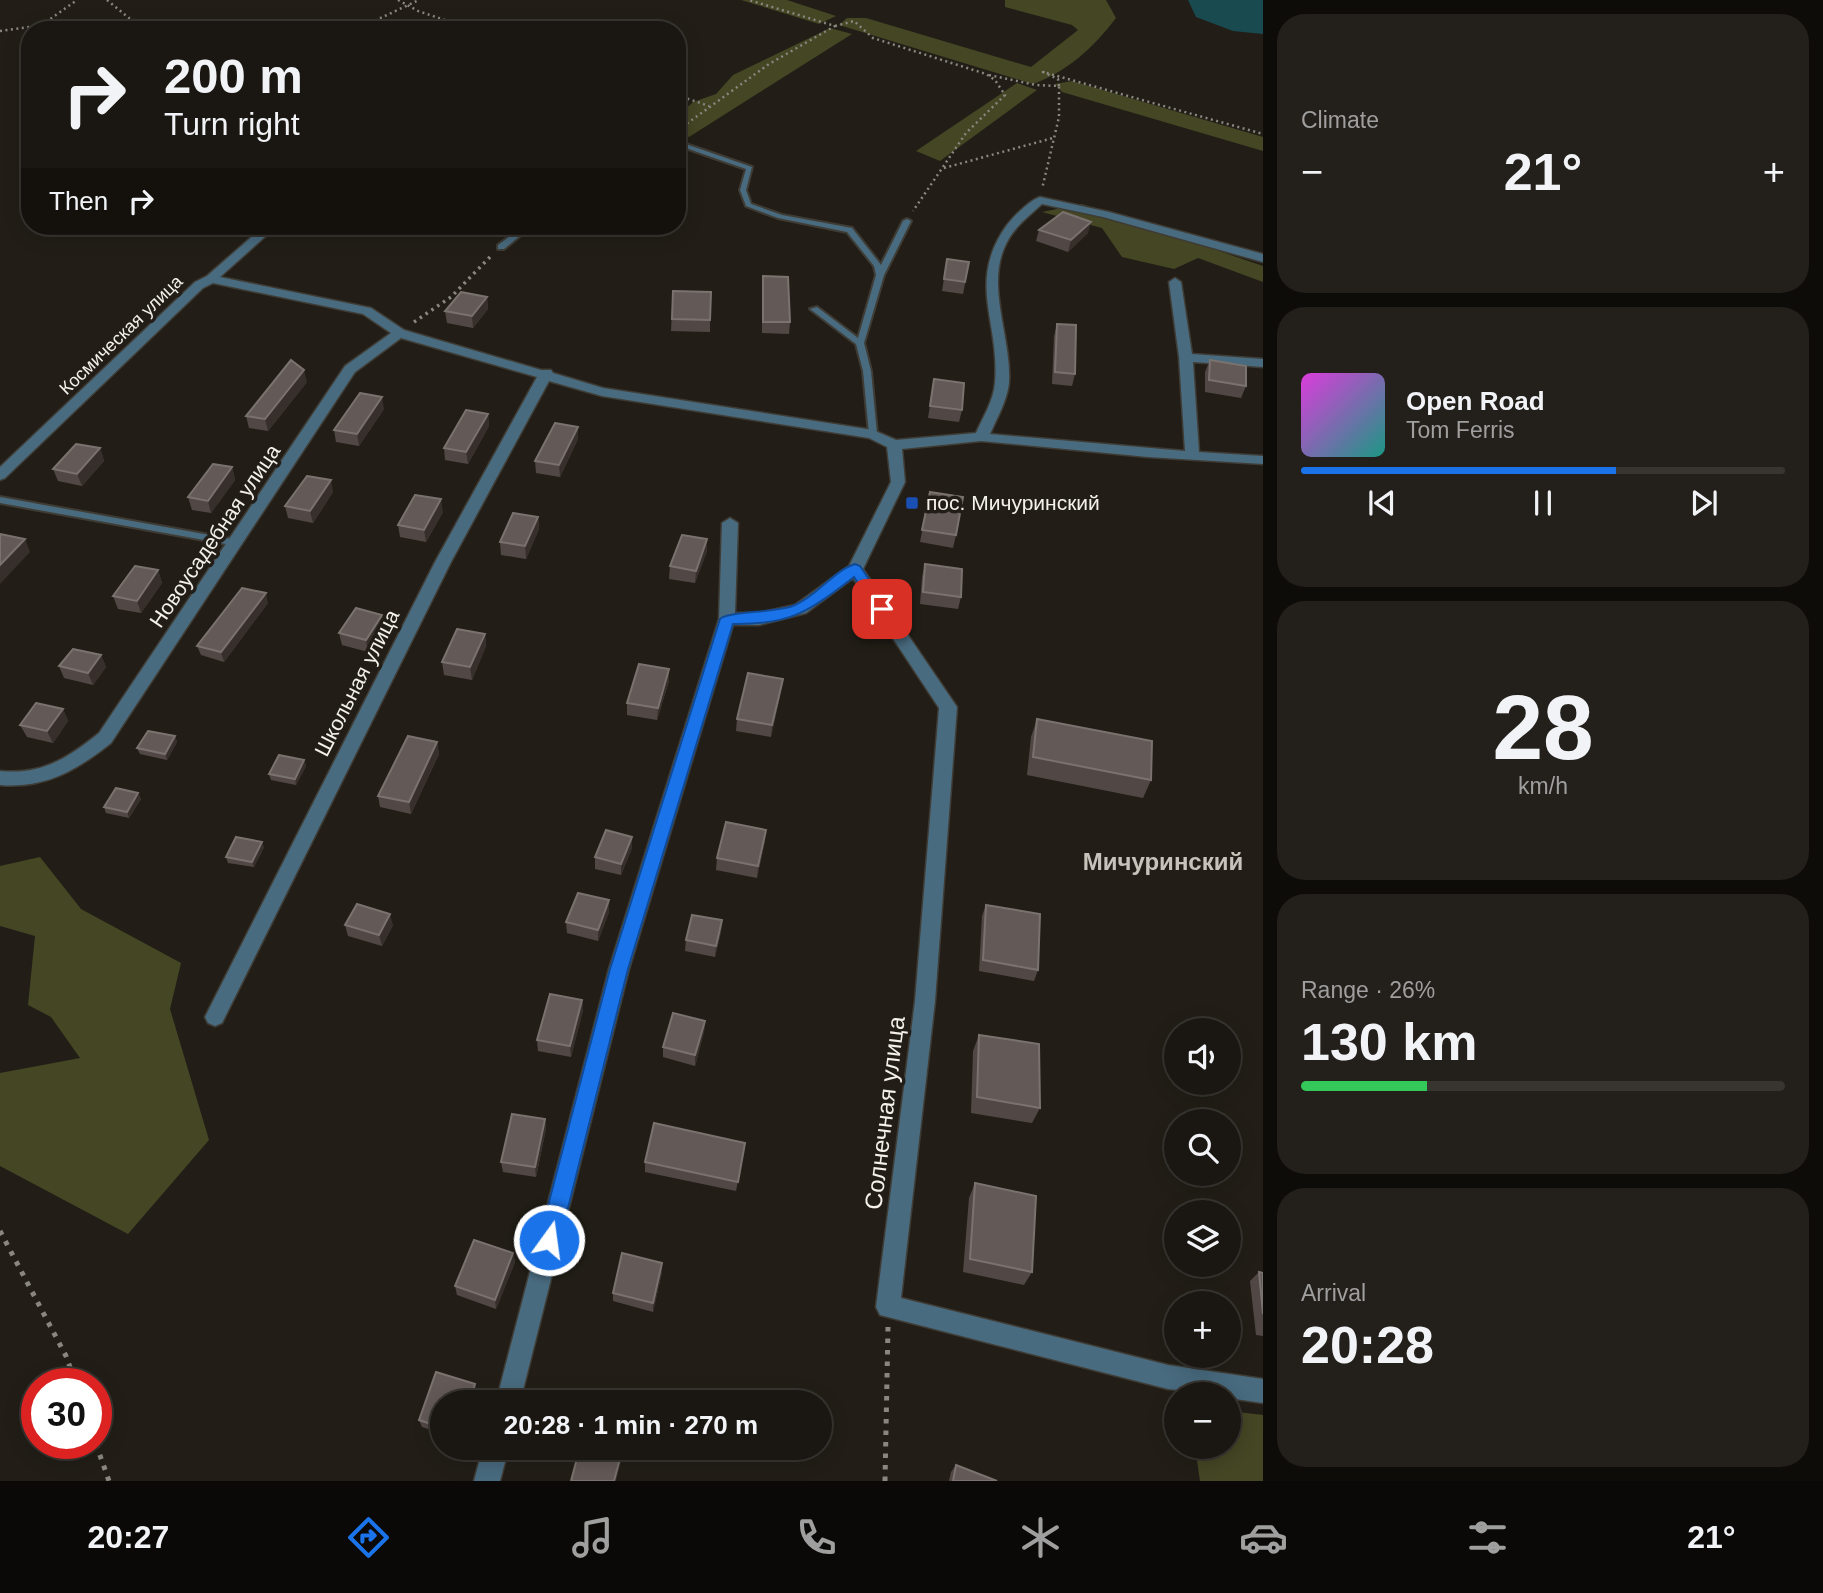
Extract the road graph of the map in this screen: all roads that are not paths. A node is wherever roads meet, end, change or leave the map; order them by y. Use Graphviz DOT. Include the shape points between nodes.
graph roads {
  1 [pos="686,146"];
  2 [pos="907,221"];
  3 [pos="261,235"];
  4 [pos="516,235"];
  5 [pos="501,247"];
  6 [pos="1263,258"];
  7 [pos="880,275"];
  8 [pos="211,279"];
  9 [pos="1175,282"];
  10 [pos="814,309"];
  11 [pos="399,333"];
  12 [pos="860,343"];
  13 [pos="1186,357"];
  14 [pos="1263,363"];
  15 [pos="546,373"];
  16 [pos="873,434"];
  17 [pos="981,437"];
  18 [pos="894,444"];
  19 [pos="1192,456"];
  20 [pos="1263,460"];
  21 [pos="0,475"];
  22 [pos="0,500"];
  23 [pos="730,523"];
  24 [pos="237,543"];
  25 [pos="855,569"];
  26 [pos="727,619"];
  27 [pos="0,778"];
  28 [pos="215,1017"];
  29 [pos="511,1390"];
  30 [pos="1263,1391"];
  31 [pos="493,1460"];
  32 [pos="487,1481"];
  1 -- 7 [label="lane" via="750,168 743,190 748,205 780,217 849,230"];
  2 -- 7 [label="lane"];
  3 -- 8 [label="street, Космическая улица"];
  4 -- 5 [label="lane"];
  6 -- 17 [label="street" via="1040,200 1004,233 990,268 1002,383"];
  7 -- 12 [label="lane"];
  8 -- 11 [label="street" via="368,311"];
  8 -- 21 [label="street, Космическая улица" via="199,285"];
  9 -- 13 [label="street"];
  10 -- 12 [label="lane"];
  11 -- 15 [label="street"];
  11 -- 24 [label="street, Новоусадебная улица" via="350,369"];
  12 -- 16 [label="lane"];
  13 -- 14 [label="street"];
  13 -- 19 [label="street"];
  15 -- 16 [label="street" via="602,392"];
  15 -- 28 [label="street, Школьная улица" via="443,562"];
  16 -- 18 [label="street"];
  17 -- 18 [label="street"];
  17 -- 19 [label="street"];
  18 -- 25 [label="street" via="898,482"];
  19 -- 20 [label="street"];
  22 -- 24 [label="lane"];
  23 -- 26 [label="street"];
  24 -- 27 [label="street, Новоусадебная улица" via="106,738 69,767 24,781"];
  25 -- 26 [label="street" via="800,609 760,619"];
  25 -- 30 [label="street, Солнечная улица" via="948,707 925,1000 888,1307 1168,1377"];
  26 -- 29 [label="street" via="619,969"];
  31 -- 32 [label="street"];
}
